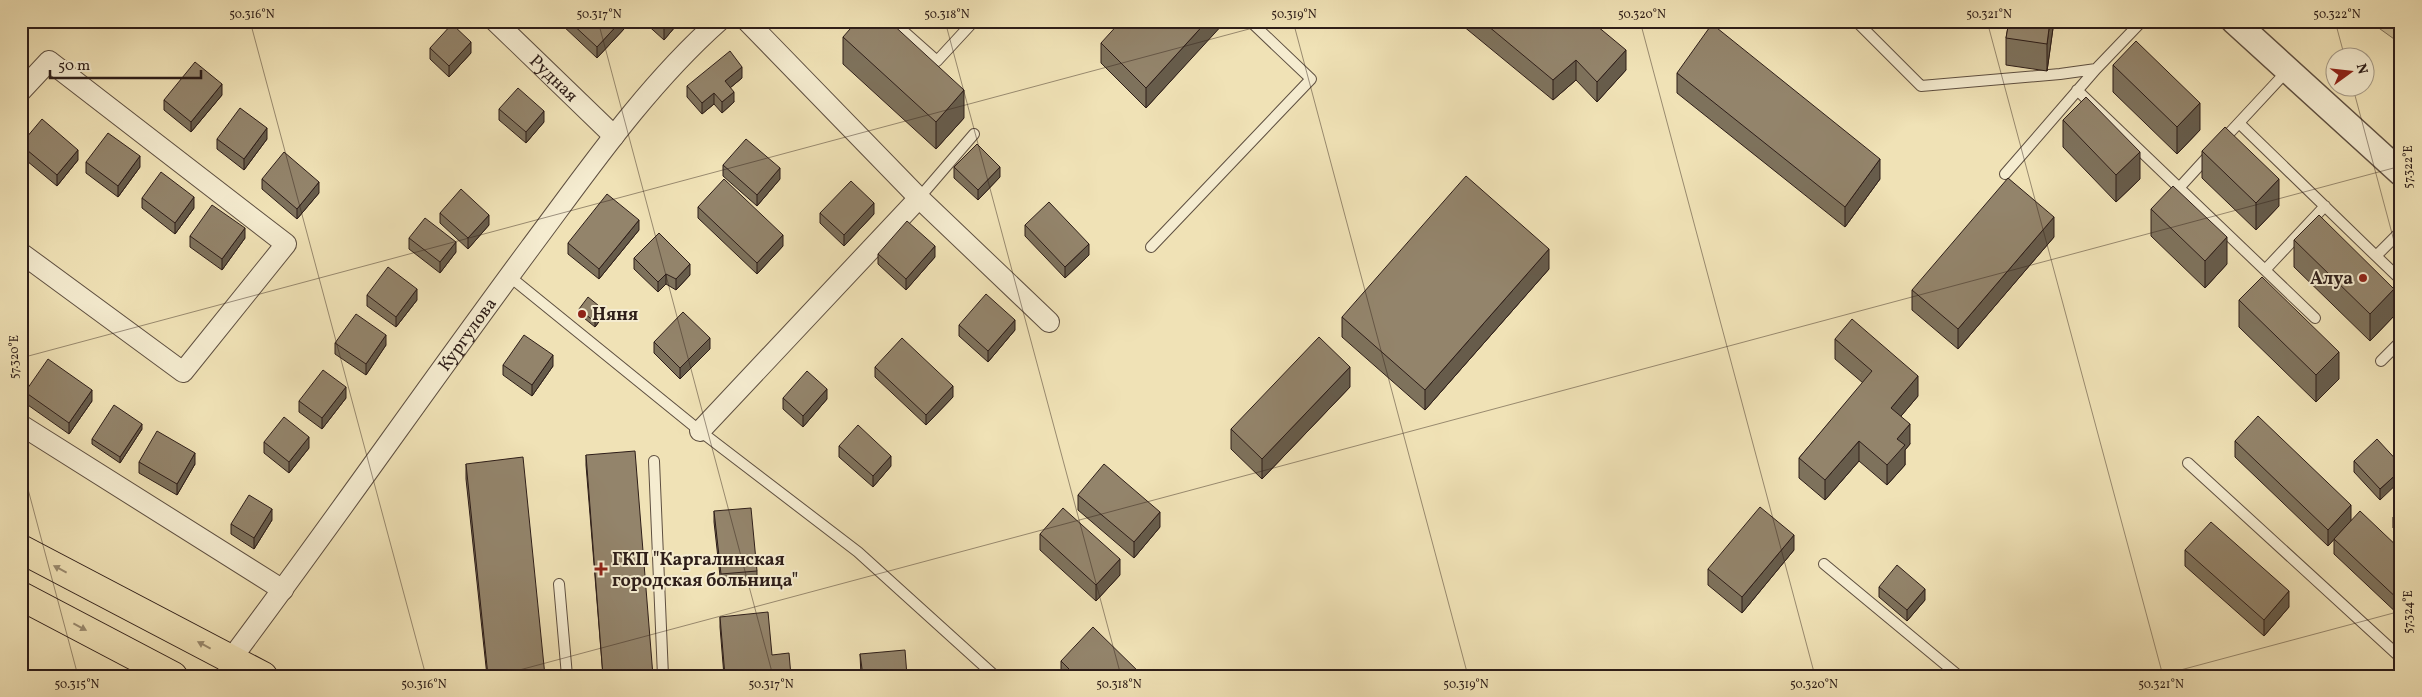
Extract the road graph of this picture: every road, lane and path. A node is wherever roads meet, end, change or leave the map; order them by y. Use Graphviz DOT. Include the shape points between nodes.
graph roads {
  1 [pos="496,21"];
  2 [pos="718,21"];
  3 [pos="747,21"];
  4 [pos="892,21"];
  5 [pos="974,21"];
  6 [pos="1250,21"];
  7 [pos="1856,21"];
  8 [pos="2142,21"];
  9 [pos="2234,21"];
  10 [pos="2096,68"];
  11 [pos="2288,70"];
  12 [pos="2077,90"];
  13 [pos="21,91"];
  14 [pos="2238,123"];
  15 [pos="974,134"];
  16 [pos="614,136"];
  17 [pos="2401,173"];
  18 [pos="2005,174"];
  19 [pos="2179,188"];
  20 [pos="919,198"];
  21 [pos="2325,206"];
  22 [pos="2401,232"];
  23 [pos="1152,247"];
  24 [pos="21,253"];
  25 [pos="2376,256"];
  26 [pos="2264,270"];
  27 [pos="509,276"];
  28 [pos="2401,280"];
  29 [pos="2315,318"];
  30 [pos="1049,322"];
  31 [pos="2401,341"];
  32 [pos="2381,361"];
  33 [pos="21,425"];
  34 [pos="700,432"];
  35 [pos="654,461"];
  36 [pos="2188,463"];
  37 [pos="21,548"];
  38 [pos="1824,564"];
  39 [pos="559,584"];
  40 [pos="282,590"];
  41 [pos="21,596"];
  42 [pos="2401,658"];
  43 [pos="229,667"];
  44 [pos="173,676"];
  45 [pos="263,676"];
  46 [pos="567,676"];
  47 [pos="663,676"];
  48 [pos="995,676"];
  49 [pos="1959,676"];
  1 -- 16 [label="street, Рудная"];
  2 -- 16 [label="street, Кургулова"];
  3 -- 20 [label="street"];
  4 -- 5 [label="lane" via="938,61"];
  6 -- 23 [label="lane" via="1311,79"];
  7 -- 10 [label="lane" via="1921,86"];
  8 -- 10 [label="lane"];
  9 -- 11 [label="street"];
  10 -- 12 [label="lane"];
  11 -- 14 [label="lane"];
  11 -- 17 [label="street"];
  12 -- 18 [label="lane"];
  12 -- 19 [label="lane"];
  13 -- 24 [label="street" via="49,61 286,244 183,372"];
  14 -- 19 [label="lane"];
  14 -- 21 [label="lane"];
  15 -- 20 [label="lane"];
  16 -- 27 [label="street, Кургулова"];
  19 -- 26 [label="lane"];
  20 -- 30 [label="street"];
  20 -- 34 [label="street"];
  21 -- 25 [label="lane"];
  21 -- 26 [label="lane"];
  22 -- 25 [label="lane"];
  25 -- 28 [label="lane"];
  26 -- 29 [label="lane"];
  27 -- 34 [label="lane"];
  27 -- 40 [label="street, Кургулова"];
  31 -- 32 [label="lane"];
  33 -- 40 [label="street"];
  34 -- 48 [label="lane" via="858,552"];
  35 -- 47 [label="lane"];
  36 -- 42 [label="lane"];
  43 -- 37 [label="main road, one-way"];
  38 -- 49 [label="lane"];
  39 -- 46 [label="lane"];
  40 -- 43 [label="street, Кургулова"];
  41 -- 44 [label="main road, one-way"];
  43 -- 45 [label="main road"];
}
